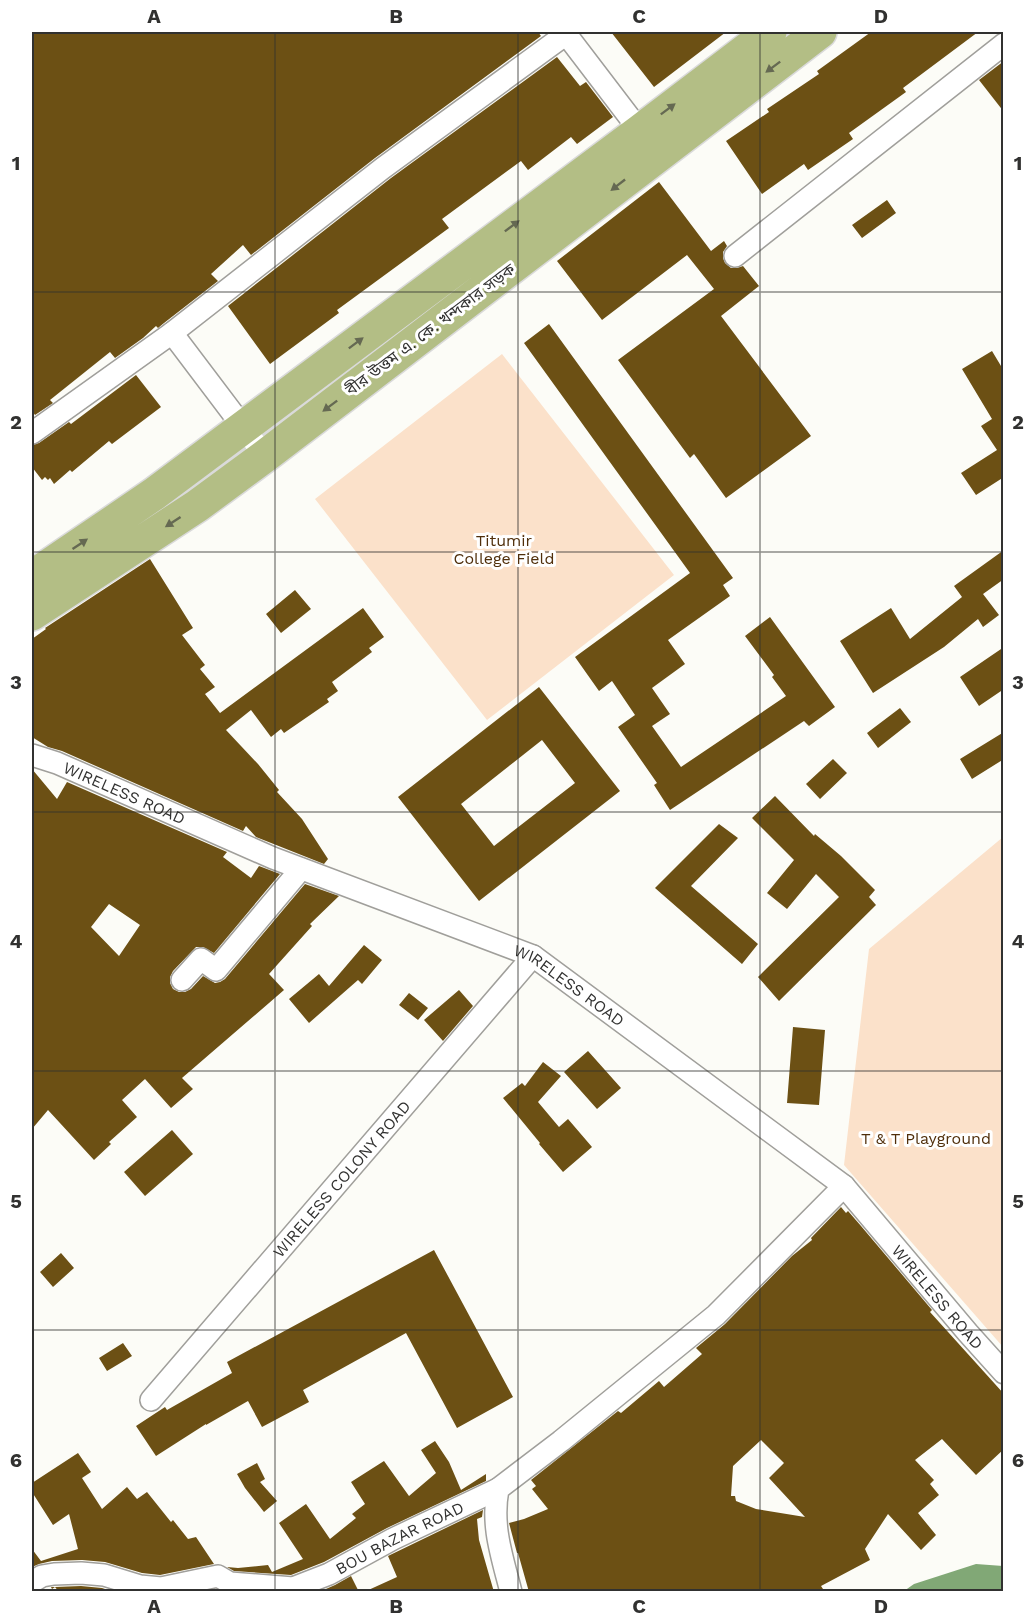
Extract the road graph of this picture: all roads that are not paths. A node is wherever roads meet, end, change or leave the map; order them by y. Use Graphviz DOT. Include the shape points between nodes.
graph roads {
  1 [pos="770,32"];
  2 [pos="820,32"];
  3 [pos="567,33"];
  4 [pos="1004,44"];
  5 [pos="640,131"];
  6 [pos="735,256"];
  7 [pos="172,333"];
  8 [pos="243,427"];
  9 [pos="32,433"];
  10 [pos="265,456"];
  11 [pos="32,577"];
  12 [pos="32,614"];
  13 [pos="32,755"];
  14 [pos="301,869"];
  15 [pos="533,956"];
  16 [pos="182,980"];
  17 [pos="844,1186"];
  18 [pos="1004,1373"];
  19 [pos="151,1400"];
  20 [pos="498,1489"];
  21 [pos="32,1582"];
  22 [pos="512,1592"];
  5 -- 1 [label="main road, বীর উত্তম এ. কে. খন্দকার সড়ক, one-way"];
  2 -- 10 [label="main road, বীর উত্তম এ. কে. খন্দকার সড়ক, one-way"];
  3 -- 5 [label="street"];
  3 -- 7 [label="street" via="383,168"];
  4 -- 6 [label="street"];
  8 -- 5 [label="main road, বীর উত্তম এ. কে. খন্দকার সড়ক, one-way"];
  7 -- 8 [label="street"];
  7 -- 9 [label="street"];
  8 -- 10 [label="street"];
  11 -- 8 [label="main road, বীর উত্তম এ. কে. খন্দকার সড়ক, one-way" via="154,494"];
  10 -- 12 [label="main road, বীর উত্তম এ. কে. খন্দকার সড়ক, one-way" via="197,506"];
  13 -- 14 [label="street, WIRELESS ROAD"];
  14 -- 15 [label="street, WIRELESS ROAD"];
  14 -- 16 [label="street" via="216,970 201,959"];
  15 -- 17 [label="street, WIRELESS ROAD"];
  15 -- 19 [label="street, WIRELESS COLONY ROAD"];
  17 -- 18 [label="street, WIRELESS ROAD"];
  17 -- 20 [label="street, BOU BAZAR ROAD" via="716,1315"];
  20 -- 21 [label="street, BOU BAZAR ROAD" via="329,1574 293,1588 230,1583 218,1576 161,1588 81,1573 42,1576"];
  20 -- 22 [label="street" via="497,1536"];
}
